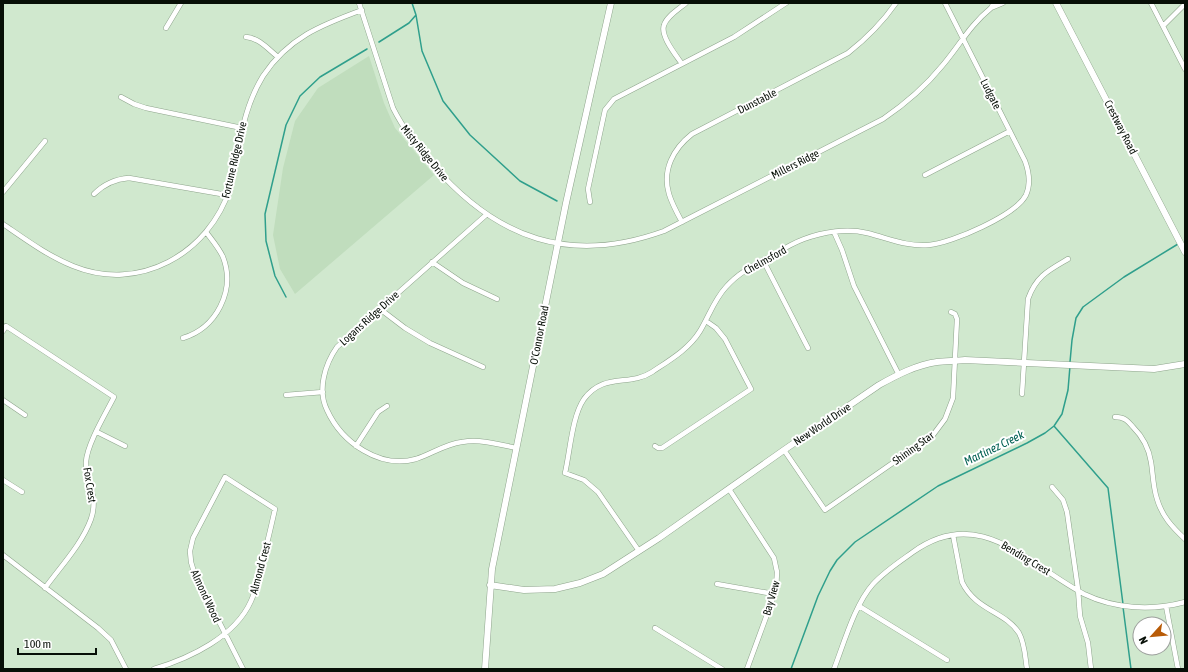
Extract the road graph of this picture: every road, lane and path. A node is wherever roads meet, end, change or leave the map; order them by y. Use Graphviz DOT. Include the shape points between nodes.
graph roads {
  1 [pos="181,3"];
  2 [pos="359,3"];
  3 [pos="611,3"];
  4 [pos="686,3"];
  5 [pos="786,3"];
  6 [pos="896,3"];
  7 [pos="944,3"];
  8 [pos="994,3"];
  9 [pos="1003,3"];
  10 [pos="1056,3"];
  11 [pos="1151,3"];
  12 [pos="1185,4"];
  13 [pos="991,8"];
  14 [pos="362,10"];
  15 [pos="1163,26"];
  16 [pos="166,28"];
  17 [pos="246,37"];
  18 [pos="962,38"];
  19 [pos="278,57"];
  20 [pos="682,64"];
  21 [pos="1185,69"];
  22 [pos="628,85"];
  23 [pos="631,90"];
  24 [pos="121,96"];
  25 [pos="242,128"];
  26 [pos="1010,131"];
  27 [pos="45,141"];
  28 [pos="926,175"];
  29 [pos="1028,188"];
  30 [pos="3,192"];
  31 [pos="94,194"];
  32 [pos="228,195"];
  33 [pos="590,202"];
  34 [pos="486,214"];
  35 [pos="682,222"];
  36 [pos="3,224"];
  37 [pos="206,232"];
  38 [pos="834,232"];
  39 [pos="558,244"];
  40 [pos="1185,252"];
  41 [pos="1068,259"];
  42 [pos="763,260"];
  43 [pos="432,262"];
  44 [pos="497,299"];
  45 [pos="380,308"];
  46 [pos="951,312"];
  47 [pos="706,320"];
  48 [pos="4,328"];
  49 [pos="183,338"];
  50 [pos="808,348"];
  51 [pos="955,361"];
  52 [pos="1024,363"];
  53 [pos="1185,364"];
  54 [pos="483,367"];
  55 [pos="899,375"];
  56 [pos="323,392"];
  57 [pos="1022,394"];
  58 [pos="286,395"];
  59 [pos="3,400"];
  60 [pos="387,406"];
  61 [pos="25,415"];
  62 [pos="1115,416"];
  63 [pos="97,432"];
  64 [pos="125,446"];
  65 [pos="356,446"];
  66 [pos="655,446"];
  67 [pos="516,448"];
  68 [pos="784,450"];
  69 [pos="225,477"];
  70 [pos="3,480"];
  71 [pos="1052,487"];
  72 [pos="729,489"];
  73 [pos="22,492"];
  74 [pos="953,535"];
  75 [pos="1185,539"];
  76 [pos="639,551"];
  77 [pos="3,555"];
  78 [pos="717,584"];
  79 [pos="490,585"];
  80 [pos="45,588"];
  81 [pos="1078,589"];
  82 [pos="774,594"];
  83 [pos="1185,602"];
  84 [pos="859,606"];
  85 [pos="1166,606"];
  86 [pos="655,628"];
  87 [pos="225,634"];
  88 [pos="947,660"];
  89 [pos="836,668"];
  90 [pos="126,669"];
  91 [pos="154,669"];
  92 [pos="243,669"];
  93 [pos="485,669"];
  94 [pos="722,669"];
  95 [pos="747,669"];
  96 [pos="1027,669"];
  97 [pos="1091,669"];
  98 [pos="1178,669"];
  1 -- 16 [label="street"];
  2 -- 14 [label="street, Misty Ridge Drive"];
  3 -- 39 [label="main road, O'Connor Road"];
  4 -- 20 [label="street" via="663,26 666,41"];
  5 -- 20 [label="street" via="746,30"];
  6 -- 35 [label="street, Dunstable" via="876,29 848,53 683,141 670,161 667,177 670,199"];
  7 -- 18 [label="street, Ludgate"];
  8 -- 13 [label="street, Millers Ridge"];
  9 -- 13 [label="street, Millers Ridge"];
  10 -- 40 [label="main road, Crestway Road"];
  11 -- 15 [label="street"];
  12 -- 15 [label="street"];
  13 -- 18 [label="street, Millers Ridge"];
  14 -- 19 [label="street, Fortune Ridge Drive" via="308,32"];
  14 -- 34 [label="street, Misty Ridge Drive" via="400,121 446,180 459,194"];
  15 -- 21 [label="street"];
  17 -- 19 [label="street" via="253,37"];
  18 -- 26 [label="street, Ludgate"];
  18 -- 35 [label="street, Millers Ridge" via="930,80 913,97 883,119"];
  19 -- 25 [label="street, Fortune Ridge Drive" via="255,90 247,107"];
  20 -- 23 [label="street"];
  22 -- 23 [label="street"];
  23 -- 33 [label="street" via="614,99 605,110 588,189"];
  24 -- 25 [label="street" via="146,108"];
  25 -- 32 [label="street, Fortune Ridge Drive"];
  26 -- 28 [label="street"];
  26 -- 29 [label="street, Ludgate" via="1027,167"];
  27 -- 30 [label="street"];
  29 -- 38 [label="street, Chelmsford" via="1014,209 967,234 944,242 930,245 909,244 853,231"];
  31 -- 32 [label="street" via="109,183 128,178"];
  32 -- 37 [label="street, Fortune Ridge Drive"];
  34 -- 39 [label="street, Misty Ridge Drive" via="521,233"];
  34 -- 43 [label="street, Logans Ridge Drive"];
  35 -- 39 [label="street, Millers Ridge" via="644,239 625,243 582,246"];
  36 -- 37 [label="street, Fortune Ridge Drive" via="62,262 108,274 136,273 161,266 184,253"];
  37 -- 49 [label="street" via="217,246 225,263 226,294 214,317 201,330"];
  38 -- 42 [label="street, Chelmsford" via="803,239"];
  38 -- 55 [label="street" via="854,286"];
  39 -- 67 [label="main road, O'Connor Road"];
  41 -- 52 [label="street" via="1045,273 1031,290 1027,308"];
  42 -- 47 [label="street, Chelmsford" via="742,272 726,287"];
  42 -- 50 [label="street"];
  43 -- 44 [label="street" via="463,283"];
  43 -- 45 [label="street, Logans Ridge Drive"];
  45 -- 54 [label="street" via="405,328 430,343"];
  45 -- 56 [label="street, Logans Ridge Drive" via="333,352 325,370"];
  46 -- 51 [label="street, Shining Star" via="957,319"];
  47 -- 66 [label="street" via="725,339 751,389 662,448"];
  47 -- 76 [label="street, Chelmsford" via="683,351 650,373 596,387 583,400 577,413 565,473 584,480 598,492"];
  48 -- 63 [label="street, Fox Crest" via="114,397"];
  51 -- 52 [label="main road, New World Drive"];
  51 -- 55 [label="main road, New World Drive" via="928,364"];
  51 -- 68 [label="street, Shining Star" via="951,406 937,430 825,510"];
  52 -- 53 [label="main road, New World Drive" via="1154,369"];
  52 -- 57 [label="street"];
  55 -- 68 [label="main road, New World Drive"];
  56 -- 58 [label="street"];
  56 -- 65 [label="street, Logans Ridge Drive" via="332,420"];
  59 -- 61 [label="street"];
  60 -- 65 [label="street" via="378,412"];
  62 -- 75 [label="street" via="1127,420 1142,437 1151,460 1156,497 1162,512"];
  63 -- 64 [label="street"];
  63 -- 80 [label="street, Fox Crest" via="86,461 94,495 92,518 80,541"];
  65 -- 67 [label="street, Logans Ridge Drive" via="374,456 394,461 417,458 444,446 461,442 479,441"];
  67 -- 79 [label="main road, O'Connor Road"];
  68 -- 72 [label="main road, New World Drive"];
  69 -- 87 [label="street, Almond Wood" via="190,551 194,572"];
  69 -- 87 [label="street, Almond Crest" via="275,509 251,601 236,624"];
  70 -- 73 [label="street"];
  71 -- 81 [label="street" via="1063,500 1067,512"];
  72 -- 76 [label="main road, New World Drive"];
  72 -- 82 [label="street, Bay View" via="774,558 778,578"];
  74 -- 81 [label="street, Bending Crest" via="976,535 1004,544"];
  74 -- 84 [label="street, Bending Crest" via="933,540 895,565 872,585"];
  74 -- 96 [label="street" via="964,587 978,603 1016,629 1022,642"];
  76 -- 79 [label="main road, New World Drive" via="603,574 570,586 524,590"];
  77 -- 80 [label="street"];
  78 -- 82 [label="street"];
  79 -- 93 [label="main road, O'Connor Road"];
  80 -- 90 [label="street" via="111,640"];
  81 -- 85 [label="street, Bending Crest" via="1097,599 1115,604 1131,607"];
  81 -- 97 [label="street" via="1080,616 1088,643"];
  82 -- 95 [label="street, Bay View"];
  83 -- 85 [label="street, Bending Crest"];
  84 -- 88 [label="street"];
  84 -- 89 [label="street, Bending Crest"];
  85 -- 98 [label="street"];
  86 -- 94 [label="street"];
  87 -- 91 [label="street, Almond Crest" via="212,643"];
  87 -- 92 [label="street, Almond Wood"];
}
